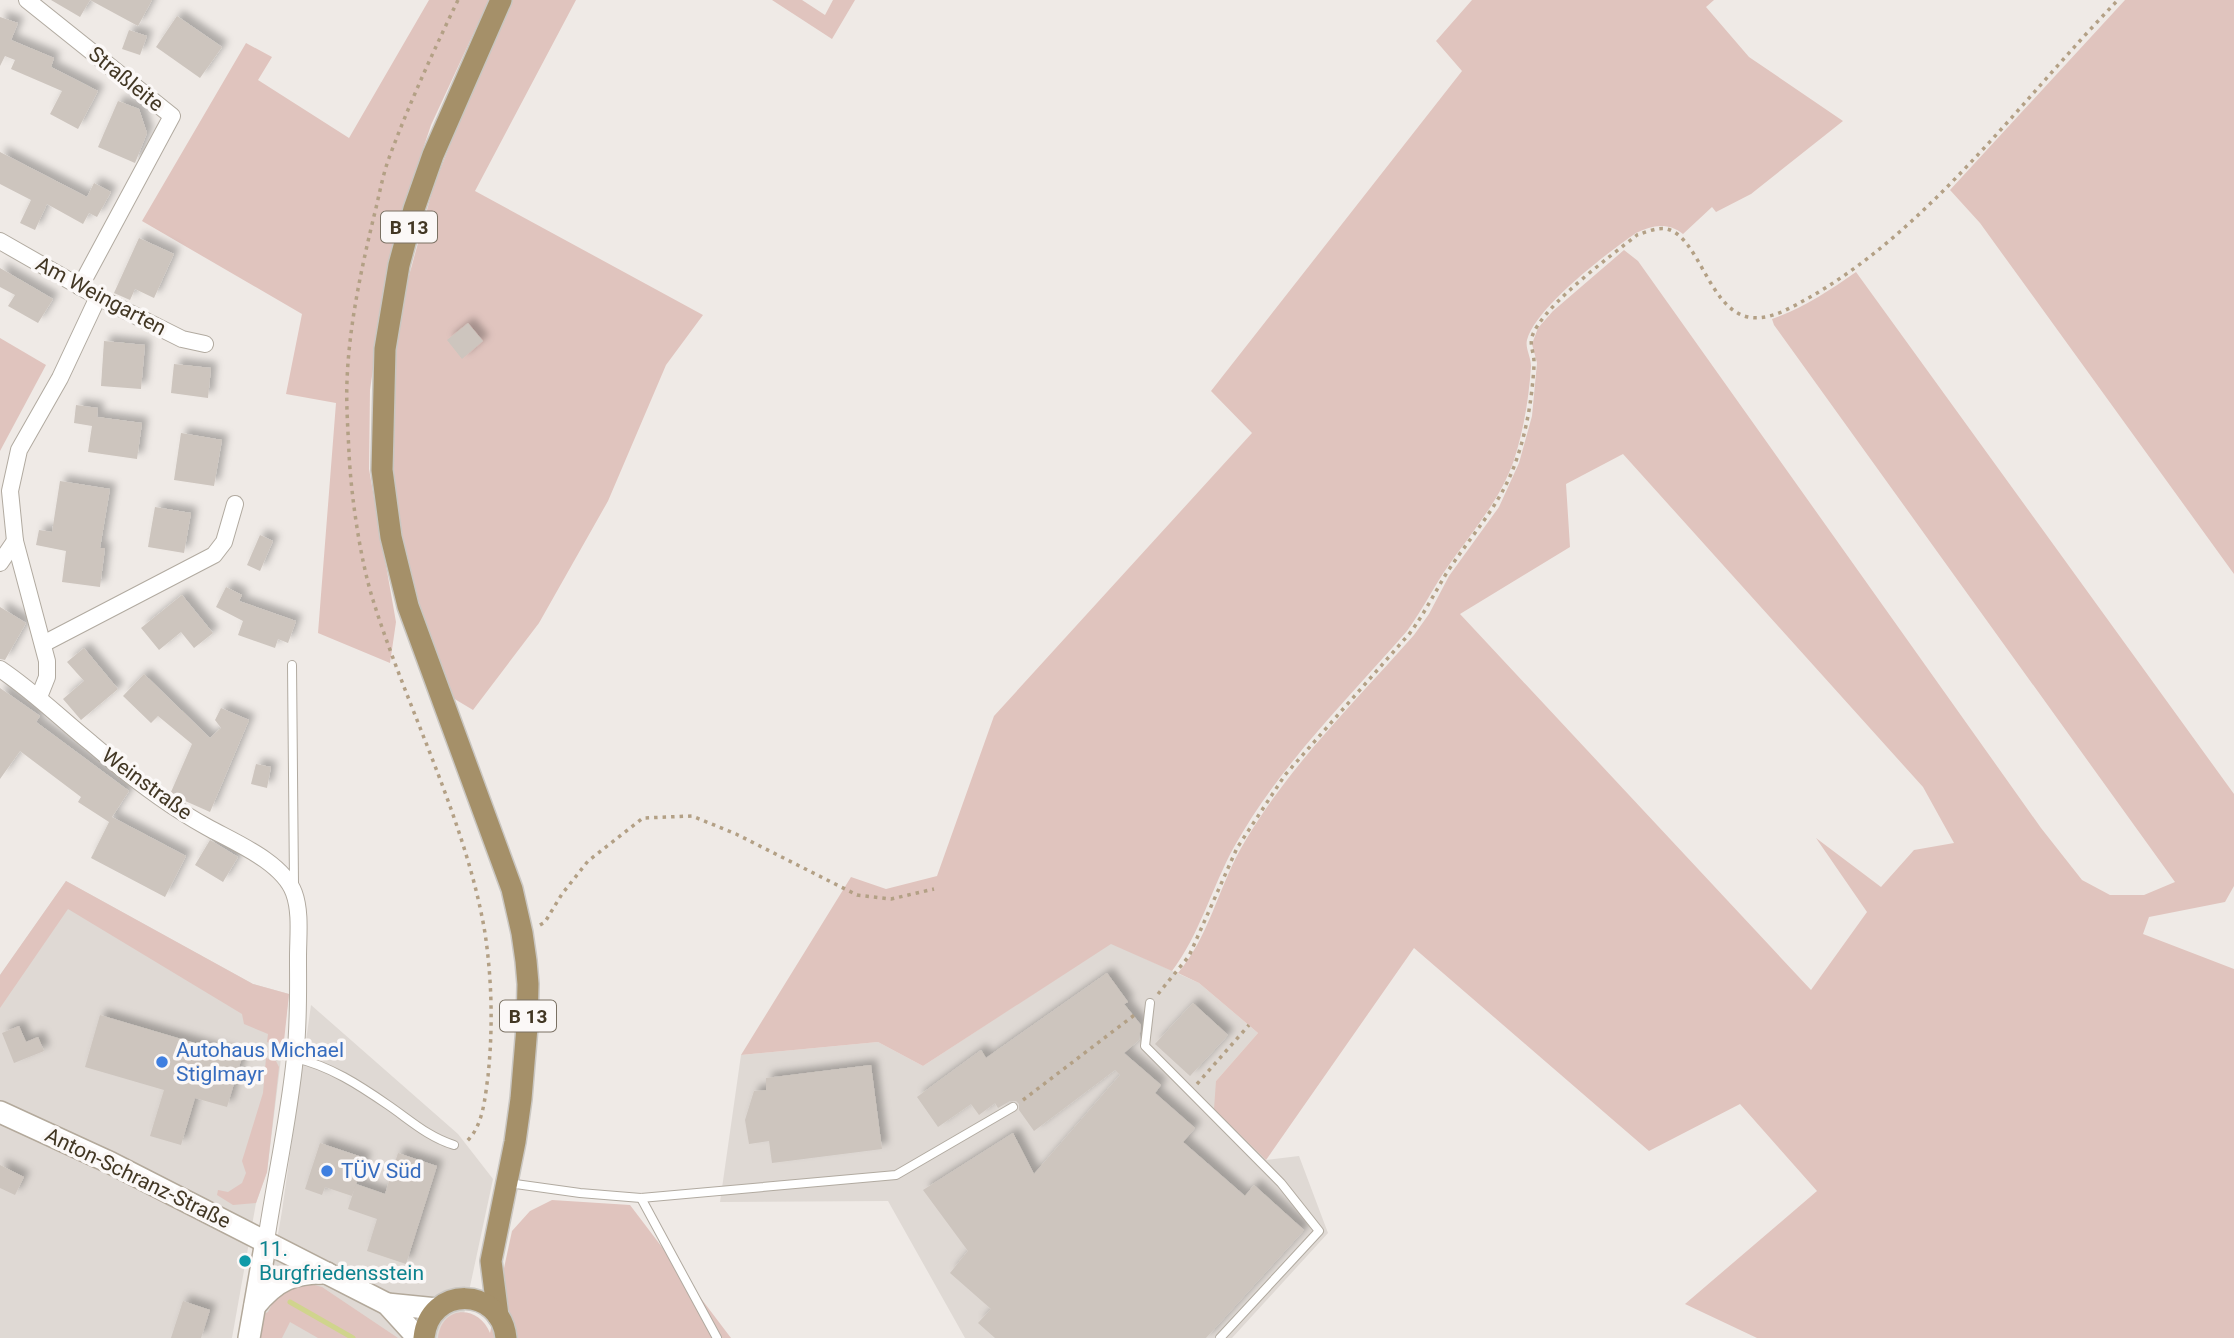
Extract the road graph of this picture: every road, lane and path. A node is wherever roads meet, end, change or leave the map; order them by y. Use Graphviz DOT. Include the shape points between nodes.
graph roads {
  1 [pos="27,0"];
  2 [pos="501,0"];
  3 [pos="2118,0"];
  4 [pos="0,241"];
  5 [pos="80,287"];
  6 [pos="97,296"];
  7 [pos="205,344"];
  8 [pos="235,504"];
  9 [pos="15,541"];
  10 [pos="0,563"];
  11 [pos="43,644"];
  12 [pos="292,665"];
  13 [pos="0,669"];
  14 [pos="39,697"];
  15 [pos="934,889"];
  16 [pos="295,894"];
  17 [pos="522,933"];
  18 [pos="1150,1003"];
  19 [pos="1249,1025"];
  20 [pos="295,1058"];
  21 [pos="1190,1091"];
  22 [pos="1013,1107"];
  23 [pos="0,1112"];
  24 [pos="454,1145"];
  25 [pos="508,1183"];
  26 [pos="640,1198"];
  27 [pos="266,1241"];
  28 [pos="491,1261"];
  29 [pos="329,1273"];
  30 [pos="462,1298"];
  31 [pos="387,1304"];
  32 [pos="254,1307"];
  33 [pos="436,1309"];
  34 [pos="498,1316"];
  35 [pos="248,1338"];
  36 [pos="418,1338"];
  37 [pos="424,1338"];
  38 [pos="506,1338"];
  39 [pos="718,1338"];
  40 [pos="1220,1338"];
  1 -- 5 [label="street, Straßleite" via="172,116"];
  2 -- 17 [label="main road, B 13" via="432,155 402,254 385,349 382,470 391,537 408,606 499,851"];
  3 -- 18 [label="path" via="1947,188 1853,270 1788,310 1766,317 1733,312 1684,240 1665,228 1637,235 1551,309 1536,327 1530,344 1534,362 1529,415 1516,461 1496,505 1410,633 1285,775 1237,848 1189,956"];
  4 -- 5 [label="street, Am Weingarten"];
  5 -- 6 [label="street, Am Weingarten"];
  6 -- 7 [label="street, Am Weingarten" via="182,339"];
  6 -- 9 [label="street" via="60,378 19,450 10,491"];
  8 -- 11 [label="street" via="224,542 214,555"];
  9 -- 10 [label="street"];
  9 -- 11 [label="street"];
  11 -- 14 [label="street" via="47,677"];
  12 -- 16 [label="lane"];
  13 -- 14 [label="street, Weinstraße"];
  14 -- 16 [label="street, Weinstraße" via="142,784 279,871"];
  15 -- 17 [label="path" via="891,899 857,895 692,817 643,818 588,861 545,922"];
  16 -- 20 [label="street" via="299,988"];
  17 -- 25 [label="main road, B 13" via="528,984 526,1052"];
  18 -- 21 [label="lane" via="1145,1046"];
  18 -- 22 [label="path"];
  19 -- 21 [label="path"];
  20 -- 24 [label="lane" via="335,1072 432,1136"];
  20 -- 27 [label="street"];
  21 -- 40 [label="lane" via="1282,1183 1319,1231"];
  22 -- 26 [label="lane" via="896,1175"];
  23 -- 27 [label="main road, Anton-Schranz-Straße"];
  25 -- 26 [label="lane"];
  25 -- 28 [label="main road, B 13"];
  26 -- 39 [label="lane"];
  27 -- 29 [label="main road, Anton-Schranz-Straße"];
  27 -- 32 [label="main road"];
  28 -- 30 [label="main road, B 13"];
  28 -- 34 [label="main road, B 13"];
  29 -- 31 [label="main road, Anton-Schranz-Straße"];
  29 -- 32 [label="main road" via="280,1281"];
  30 -- 33 [label="main road, B 13"];
  30 -- 34 [label="main road" via="480,1301"];
  31 -- 33 [label="main road, Anton-Schranz-Straße"];
  31 -- 36 [label="main road, Anton-Schranz-Straße"];
  32 -- 35 [label="main road"];
  33 -- 37 [label="main road" via="425,1326"];
  34 -- 38 [label="main road, B 13"];
}
